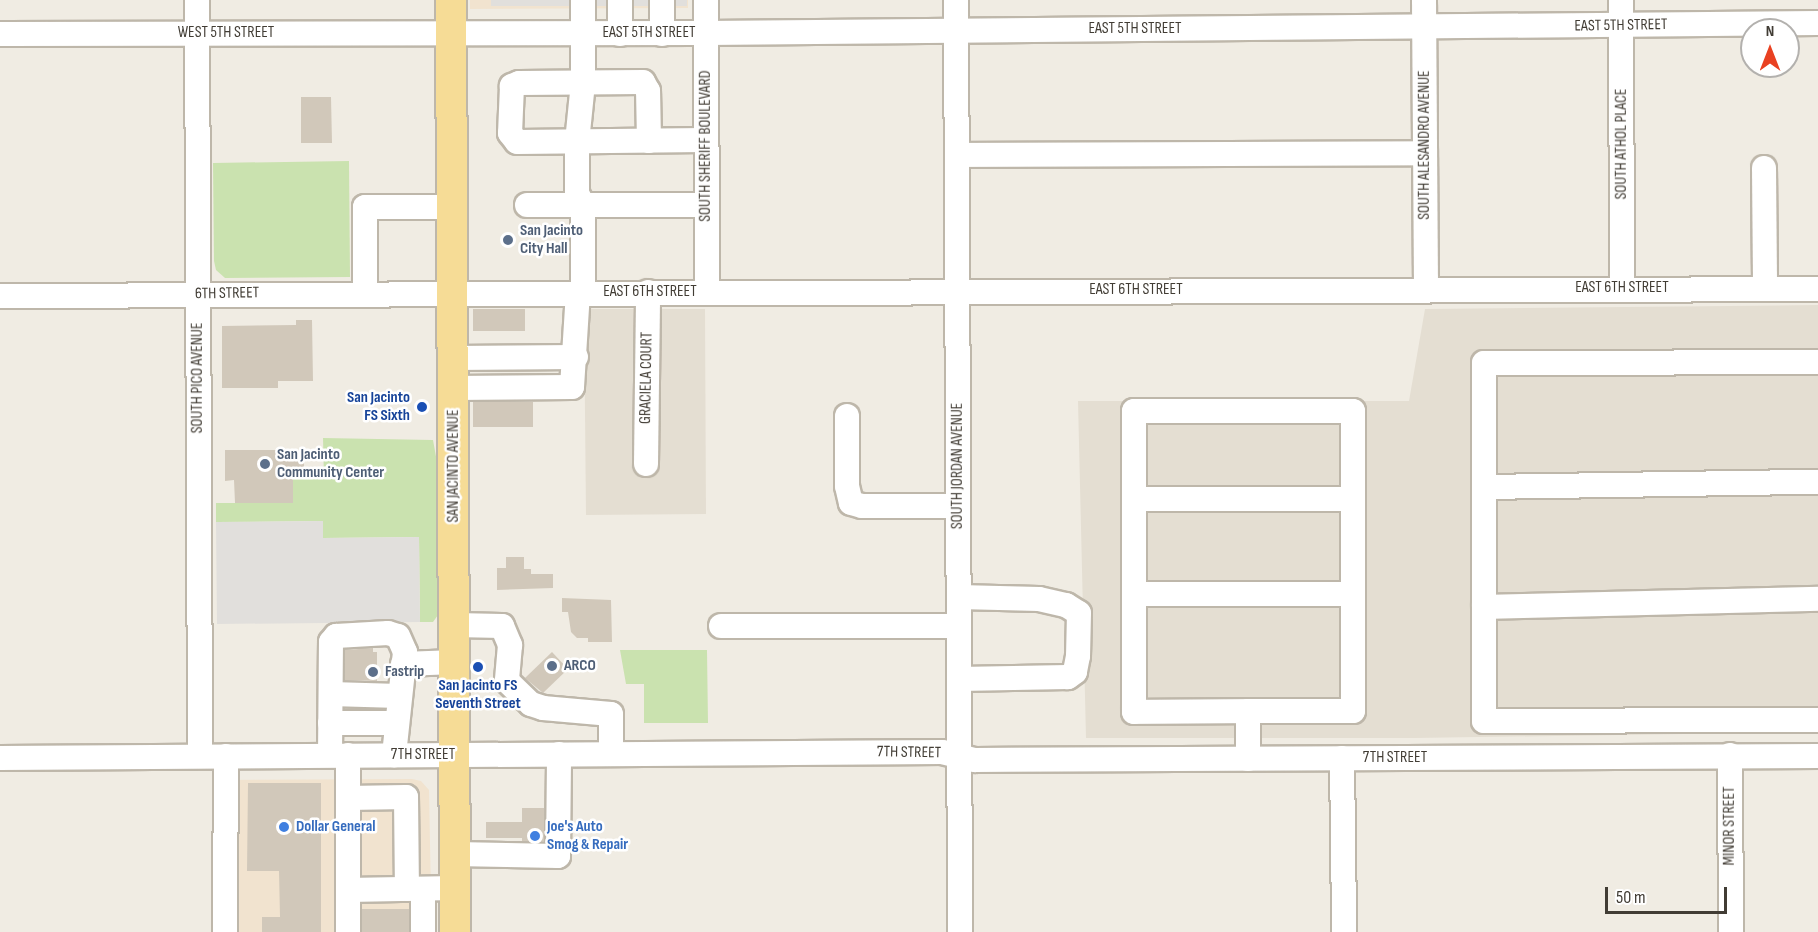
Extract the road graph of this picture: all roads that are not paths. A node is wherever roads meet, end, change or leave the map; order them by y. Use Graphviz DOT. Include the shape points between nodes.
graph roads {
  1 [pos="197,0"];
  2 [pos="451,0"];
  3 [pos="583,0"];
  4 [pos="620,0"];
  5 [pos="662,0"];
  6 [pos="706,0"];
  7 [pos="956,0"];
  8 [pos="1424,0"];
  9 [pos="1621,0"];
  10 [pos="1818,22"];
  11 [pos="1621,26"];
  12 [pos="1424,27"];
  13 [pos="956,30"];
  14 [pos="197,33"];
  15 [pos="620,33"];
  16 [pos="662,33"];
  17 [pos="706,33"];
  18 [pos="0,34"];
  19 [pos="451,34"];
  20 [pos="583,34"];
  21 [pos="583,83"];
  22 [pos="705,140"];
  23 [pos="649,141"];
  24 [pos="577,142"];
  25 [pos="1425,153"];
  26 [pos="957,155"];
  27 [pos="1764,168"];
  28 [pos="527,205"];
  29 [pos="583,205"];
  30 [pos="707,205"];
  31 [pos="453,207"];
  32 [pos="1622,288"];
  33 [pos="1426,289"];
  34 [pos="1765,289"];
  35 [pos="1818,289"];
  36 [pos="958,290"];
  37 [pos="648,291"];
  38 [pos="707,291"];
  39 [pos="454,292"];
  40 [pos="580,292"];
  41 [pos="365,293"];
  42 [pos="197,295"];
  43 [pos="0,296"];
  44 [pos="576,357"];
  45 [pos="454,358"];
  46 [pos="1818,362"];
  47 [pos="454,388"];
  48 [pos="847,416"];
  49 [pos="646,464"];
  50 [pos="1818,482"];
  51 [pos="1484,487"];
  52 [pos="1134,499"];
  53 [pos="1353,499"];
  54 [pos="958,506"];
  55 [pos="1134,594"];
  56 [pos="1353,594"];
  57 [pos="959,597"];
  58 [pos="1818,599"];
  59 [pos="1484,607"];
  60 [pos="455,625"];
  61 [pos="721,626"];
  62 [pos="959,626"];
  63 [pos="455,662"];
  64 [pos="403,664"];
  65 [pos="959,678"];
  66 [pos="331,694"];
  67 [pos="399,696"];
  68 [pos="1248,711"];
  69 [pos="1818,720"];
  70 [pos="1660,722"];
  71 [pos="330,723"];
  72 [pos="397,723"];
  73 [pos="559,754"];
  74 [pos="612,754"];
  75 [pos="339,755"];
  76 [pos="394,755"];
  77 [pos="455,755"];
  78 [pos="200,756"];
  79 [pos="226,756"];
  80 [pos="959,756"];
  81 [pos="1661,756"];
  82 [pos="1730,756"];
  83 [pos="1818,756"];
  84 [pos="0,758"];
  85 [pos="1342,758"];
  86 [pos="1248,759"];
  87 [pos="348,798"];
  88 [pos="455,854"];
  89 [pos="455,888"];
  90 [pos="415,889"];
  91 [pos="348,890"];
  92 [pos="225,932"];
  93 [pos="348,932"];
  94 [pos="423,932"];
  95 [pos="455,932"];
  96 [pos="960,932"];
  97 [pos="1344,932"];
  98 [pos="1731,932"];
  1 -- 14 [label="street, SOUTH PICO AVENUE"];
  2 -- 19 [label="main road, SAN JACINTO AVENUE"];
  3 -- 20 [label="street"];
  4 -- 15 [label="street"];
  5 -- 16 [label="street"];
  6 -- 17 [label="street, SOUTH SHERIFF BOULEVARD"];
  7 -- 13 [label="street, SOUTH JORDAN AVENUE"];
  8 -- 12 [label="street, SOUTH ALESANDRO AVENUE"];
  9 -- 11 [label="street, SOUTH ATHOL PLACE"];
  10 -- 11 [label="street, EAST 5TH STREET"];
  11 -- 12 [label="street, EAST 5TH STREET"];
  11 -- 32 [label="street, SOUTH ATHOL PLACE"];
  12 -- 13 [label="street, EAST 5TH STREET"];
  12 -- 25 [label="street, SOUTH ALESANDRO AVENUE"];
  13 -- 17 [label="street, EAST 5TH STREET"];
  13 -- 26 [label="street, SOUTH JORDAN AVENUE"];
  14 -- 18 [label="street, WEST 5TH STREET"];
  14 -- 19 [label="street, WEST 5TH STREET"];
  14 -- 42 [label="street, SOUTH PICO AVENUE"];
  15 -- 16 [label="street, EAST 5TH STREET"];
  15 -- 20 [label="street, EAST 5TH STREET"];
  16 -- 17 [label="street, EAST 5TH STREET"];
  17 -- 22 [label="street, SOUTH SHERIFF BOULEVARD"];
  19 -- 20 [label="street, EAST 5TH STREET"];
  19 -- 31 [label="main road, SAN JACINTO AVENUE"];
  20 -- 21 [label="street"];
  21 -- 23 [label="street" via="646,84"];
  21 -- 24 [label="street"];
  21 -- 24 [label="street" via="519,83 511,89 510,133 514,141"];
  22 -- 23 [label="street"];
  22 -- 30 [label="street, SOUTH SHERIFF BOULEVARD"];
  23 -- 24 [label="street"];
  24 -- 29 [label="street" via="578,193"];
  25 -- 26 [label="street"];
  25 -- 33 [label="street, SOUTH ALESANDRO AVENUE"];
  26 -- 36 [label="street, SOUTH JORDAN AVENUE"];
  27 -- 34 [label="street"];
  28 -- 29 [label="street"];
  29 -- 30 [label="street"];
  29 -- 40 [label="street"];
  30 -- 38 [label="street, SOUTH SHERIFF BOULEVARD"];
  31 -- 39 [label="main road, SAN JACINTO AVENUE"];
  31 -- 41 [label="street" via="365,207"];
  32 -- 33 [label="street, EAST 6TH STREET"];
  32 -- 34 [label="street, EAST 6TH STREET"];
  33 -- 36 [label="street, EAST 6TH STREET"];
  34 -- 35 [label="street, EAST 6TH STREET"];
  36 -- 38 [label="street, EAST 6TH STREET"];
  36 -- 54 [label="street, SOUTH JORDAN AVENUE"];
  37 -- 38 [label="street, EAST 6TH STREET"];
  37 -- 40 [label="street, EAST 6TH STREET"];
  37 -- 49 [label="street, GRACIELA COURT"];
  39 -- 40 [label="street, EAST 6TH STREET"];
  39 -- 41 [label="street, 6TH STREET"];
  39 -- 45 [label="main road, SAN JACINTO AVENUE"];
  40 -- 44 [label="street"];
  41 -- 42 [label="street, 6TH STREET"];
  42 -- 43 [label="street, 6TH STREET"];
  42 -- 78 [label="street, SOUTH PICO AVENUE"];
  44 -- 45 [label="street"];
  44 -- 47 [label="street" via="572,387"];
  45 -- 47 [label="main road, SAN JACINTO AVENUE"];
  46 -- 51 [label="street" via="1484,363"];
  47 -- 60 [label="main road, SAN JACINTO AVENUE"];
  48 -- 54 [label="street" via="847,486 851,503"];
  50 -- 51 [label="street"];
  51 -- 59 [label="street"];
  52 -- 53 [label="street"];
  52 -- 53 [label="street" via="1134,411 1353,411"];
  52 -- 55 [label="street"];
  53 -- 56 [label="street"];
  54 -- 57 [label="street, SOUTH JORDAN AVENUE"];
  55 -- 56 [label="street"];
  55 -- 68 [label="street" via="1134,711"];
  56 -- 68 [label="street" via="1353,711"];
  57 -- 62 [label="street, SOUTH JORDAN AVENUE"];
  57 -- 65 [label="street" via="1039,599 1066,605 1079,613 1078,656 1075,672 1068,677"];
  58 -- 59 [label="street"];
  59 -- 70 [label="street" via="1484,721"];
  60 -- 63 [label="main road, SAN JACINTO AVENUE"];
  60 -- 74 [label="street" via="502,626 510,645 507,681 531,704 611,714"];
  61 -- 62 [label="street"];
  62 -- 65 [label="street, SOUTH JORDAN AVENUE"];
  63 -- 64 [label="street"];
  63 -- 77 [label="main road, SAN JACINTO AVENUE"];
  64 -- 66 [label="street" via="405,652 398,636 336,636 331,642"];
  64 -- 67 [label="street"];
  65 -- 80 [label="street, SOUTH JORDAN AVENUE"];
  66 -- 67 [label="street"];
  66 -- 71 [label="street"];
  67 -- 72 [label="street"];
  68 -- 86 [label="street"];
  69 -- 70 [label="street"];
  70 -- 81 [label="street"];
  71 -- 72 [label="street"];
  71 -- 75 [label="street"];
  72 -- 76 [label="street"];
  73 -- 74 [label="street, 7TH STREET"];
  73 -- 77 [label="street, 7TH STREET"];
  73 -- 88 [label="street" via="558,856"];
  74 -- 80 [label="street, 7TH STREET" via="942,752"];
  75 -- 76 [label="street, 7TH STREET"];
  75 -- 79 [label="street, 7TH STREET"];
  75 -- 87 [label="street"];
  76 -- 77 [label="street, 7TH STREET"];
  77 -- 88 [label="main road, SAN JACINTO AVENUE"];
  78 -- 79 [label="street, 7TH STREET"];
  78 -- 84 [label="street, 7TH STREET"];
  79 -- 92 [label="street"];
  80 -- 86 [label="street, 7TH STREET" via="975,760"];
  80 -- 96 [label="street, SOUTH JORDAN AVENUE"];
  81 -- 82 [label="street, 7TH STREET"];
  81 -- 85 [label="street, 7TH STREET"];
  82 -- 83 [label="street, 7TH STREET"];
  82 -- 98 [label="street, MINOR STREET"];
  85 -- 86 [label="street, 7TH STREET"];
  85 -- 97 [label="street"];
  87 -- 90 [label="street" via="406,796"];
  87 -- 91 [label="street"];
  88 -- 89 [label="main road, SAN JACINTO AVENUE"];
  89 -- 90 [label="street"];
  89 -- 95 [label="main road, SAN JACINTO AVENUE"];
  90 -- 91 [label="street"];
  90 -- 94 [label="street"];
  91 -- 93 [label="street"];
}
